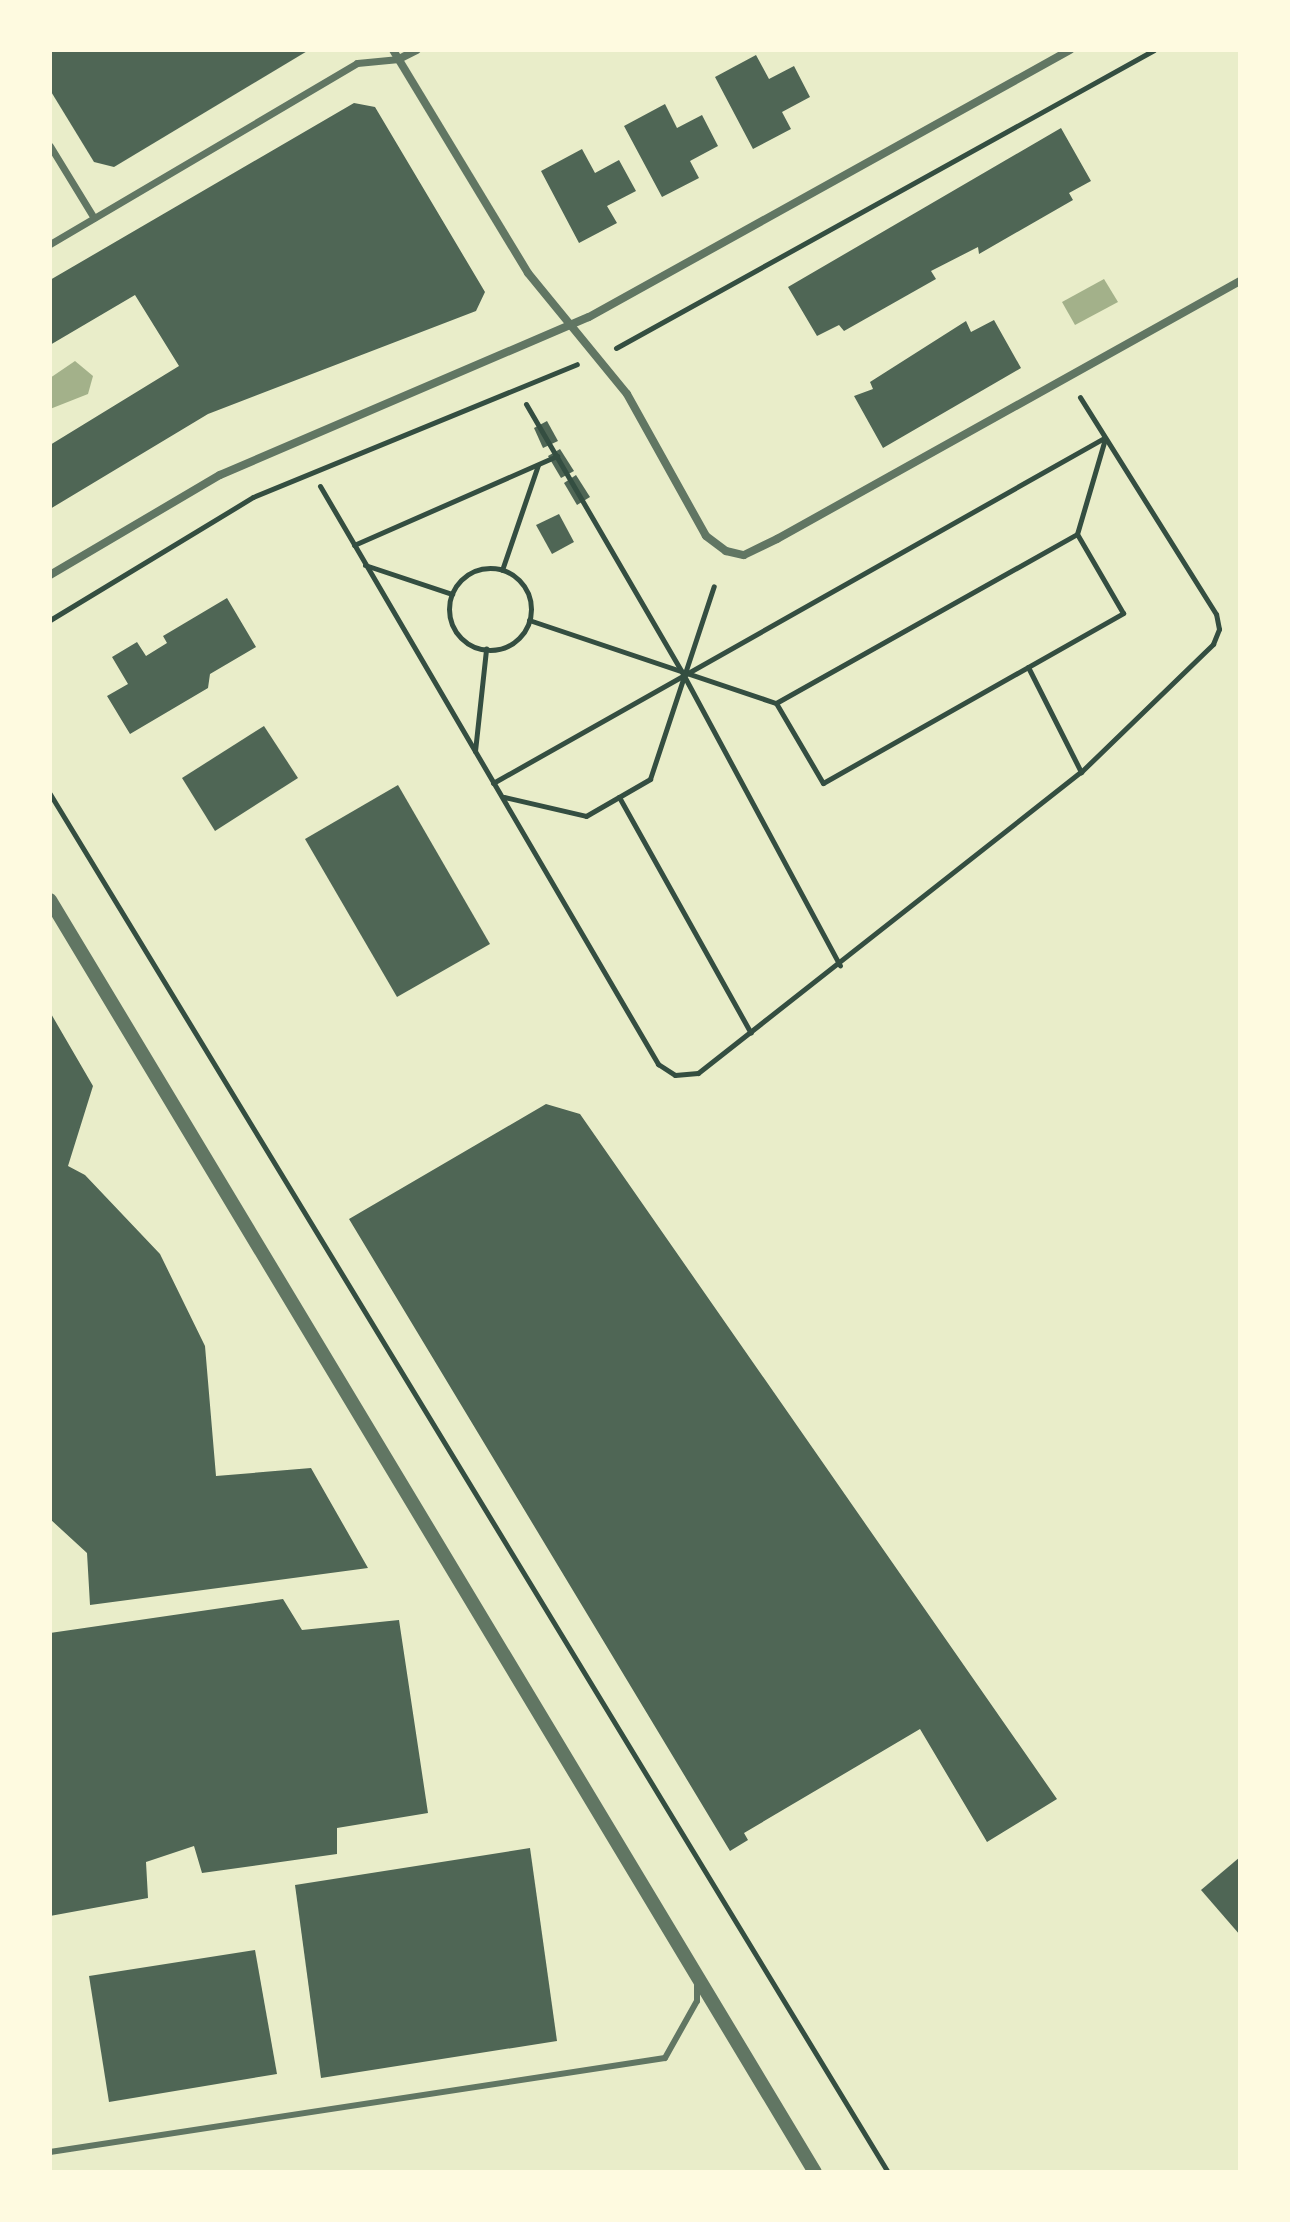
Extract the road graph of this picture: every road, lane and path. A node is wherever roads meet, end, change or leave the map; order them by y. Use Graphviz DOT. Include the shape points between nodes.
graph roads {
  1 [pos="393,50"];
  2 [pos="417,50"];
  3 [pos="1070,50"];
  4 [pos="399,59"];
  5 [pos="50,146"];
  6 [pos="94,218"];
  7 [pos="50,244"];
  8 [pos="1240,281"];
  9 [pos="574,324"];
  10 [pos="1080,397"];
  11 [pos="526,404"];
  12 [pos="1105,438"];
  13 [pos="557,456"];
  14 [pos="539,464"];
  15 [pos="320,486"];
  16 [pos="1077,534"];
  17 [pos="354,545"];
  18 [pos="365,565"];
  19 [pos="502,570"];
  20 [pos="50,575"];
  21 [pos="714,586"];
  22 [pos="452,594"];
  23 [pos="529,620"];
  24 [pos="486,649"];
  25 [pos="1028,667"];
  26 [pos="683,674"];
  27 [pos="776,703"];
  28 [pos="475,751"];
  29 [pos="1081,772"];
  30 [pos="493,783"];
  31 [pos="50,794"];
  32 [pos="503,797"];
  33 [pos="619,797"];
  34 [pos="50,900"];
  35 [pos="840,965"];
  36 [pos="751,1033"];
  37 [pos="697,1972"];
  38 [pos="50,2152"];
  39 [pos="814,2171"];
  40 [pos="888,2172"];
  1 -- 4 [label="street"];
  2 -- 4 [label="street"];
  3 -- 9 [label="street"];
  4 -- 6 [label="street" via="357,63"];
  4 -- 9 [label="street" via="528,273"];
  5 -- 6 [label="street"];
  6 -- 7 [label="street"];
  8 -- 9 [label="street" via="744,555 726,551 706,536 627,394"];
  9 -- 20 [label="street" via="220,475"];
  10 -- 12 [label="path"];
  11 -- 13 [label="path"];
  12 -- 16 [label="path"];
  12 -- 26 [label="path"];
  12 -- 29 [label="path" via="1216,614 1219,629 1213,644"];
  13 -- 14 [label="path"];
  13 -- 26 [label="path"];
  14 -- 17 [label="path"];
  14 -- 19 [label="path"];
  15 -- 17 [label="path"];
  16 -- 25 [label="path" via="1123,613"];
  16 -- 27 [label="path"];
  17 -- 18 [label="path"];
  18 -- 22 [label="path"];
  18 -- 28 [label="path"];
  19 -- 22 [label="path" via="469,573"];
  19 -- 23 [label="path" via="528,592"];
  21 -- 26 [label="path"];
  22 -- 24 [label="path" via="450,620 456,632"];
  23 -- 24 [label="path" via="515,641"];
  23 -- 26 [label="path"];
  24 -- 28 [label="path"];
  25 -- 27 [label="path" via="823,783"];
  25 -- 29 [label="path"];
  26 -- 27 [label="path"];
  26 -- 30 [label="path"];
  26 -- 33 [label="path" via="650,779"];
  26 -- 35 [label="path"];
  28 -- 30 [label="path"];
  29 -- 35 [label="path"];
  30 -- 32 [label="path"];
  31 -- 40 [label="path"];
  32 -- 33 [label="path" via="586,816"];
  32 -- 36 [label="path" via="658,1064 675,1075 698,1073"];
  33 -- 36 [label="path"];
  34 -- 37 [label="street"];
  35 -- 36 [label="path"];
  37 -- 38 [label="lane" via="697,2001 665,2058"];
  37 -- 39 [label="street"];
}
